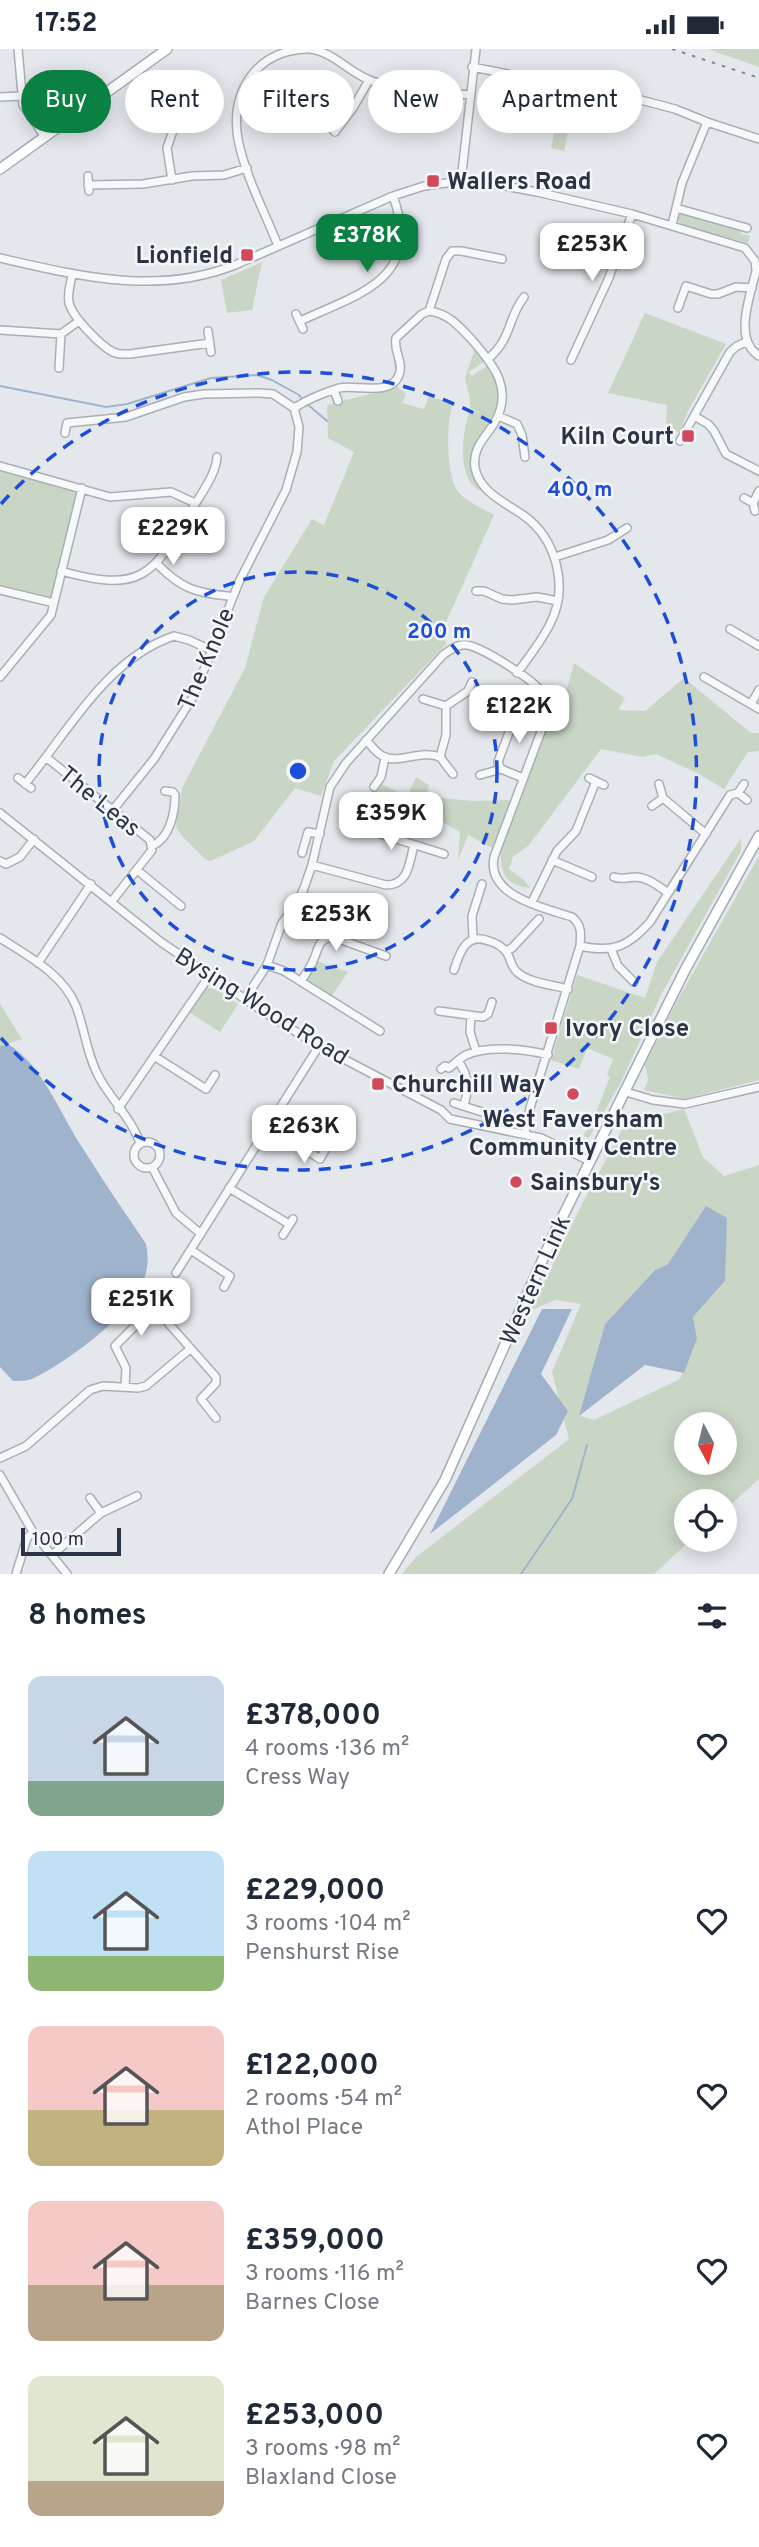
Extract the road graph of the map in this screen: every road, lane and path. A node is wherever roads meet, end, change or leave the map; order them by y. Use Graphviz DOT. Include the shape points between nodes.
graph roads {
  1 [pos="18,49"];
  2 [pos="307,49"];
  3 [pos="476,49"];
  4 [pos="162,50"];
  5 [pos="472,67"];
  6 [pos="488,70"];
  7 [pos="368,79"];
  8 [pos="368,82"];
  9 [pos="21,84"];
  10 [pos="463,94"];
  11 [pos="469,95"];
  12 [pos="21,96"];
  13 [pos="0,97"];
  14 [pos="642,101"];
  15 [pos="354,106"];
  16 [pos="707,122"];
  17 [pos="42,133"];
  18 [pos="172,133"];
  19 [pos="45,137"];
  20 [pos="759,139"];
  21 [pos="247,168"];
  22 [pos="0,169"];
  23 [pos="88,176"];
  24 [pos="172,180"];
  25 [pos="461,181"];
  26 [pos="393,196"];
  27 [pos="676,208"];
  28 [pos="632,214"];
  29 [pos="672,225"];
  30 [pos="747,227"];
  31 [pos="278,246"];
  32 [pos="759,251"];
  33 [pos="749,253"];
  34 [pos="489,257"];
  35 [pos="0,258"];
  36 [pos="502,259"];
  37 [pos="487,267"];
  38 [pos="72,275"];
  39 [pos="752,288"];
  40 [pos="524,297"];
  41 [pos="678,308"];
  42 [pos="429,311"];
  43 [pos="79,321"];
  44 [pos="300,321"];
  45 [pos="471,325"];
  46 [pos="0,330"];
  47 [pos="208,331"];
  48 [pos="464,331"];
  49 [pos="61,334"];
  50 [pos="746,342"];
  51 [pos="759,356"];
  52 [pos="488,359"];
  53 [pos="570,360"];
  54 [pos="59,368"];
  55 [pos="334,390"];
  56 [pos="338,401"];
  57 [pos="294,408"];
  58 [pos="498,416"];
  59 [pos="694,416"];
  60 [pos="65,432"];
  61 [pos="680,441"];
  62 [pos="524,448"];
  63 [pos="513,450"];
  64 [pos="217,457"];
  65 [pos="525,457"];
  66 [pos="0,467"];
  67 [pos="759,471"];
  68 [pos="82,488"];
  69 [pos="759,491"];
  70 [pos="744,498"];
  71 [pos="195,503"];
  72 [pos="627,527"];
  73 [pos="555,557"];
  74 [pos="157,564"];
  75 [pos="61,571"];
  76 [pos="487,582"];
  77 [pos="0,590"];
  78 [pos="228,596"];
  79 [pos="558,601"];
  80 [pos="54,603"];
  81 [pos="730,629"];
  82 [pos="759,646"];
  83 [pos="213,651"];
  84 [pos="2,671"];
  85 [pos="517,673"];
  86 [pos="704,677"];
  87 [pos="472,682"];
  88 [pos="759,690"];
  89 [pos="429,697"];
  90 [pos="751,704"];
  91 [pos="446,706"];
  92 [pos="759,709"];
  93 [pos="517,711"];
  94 [pos="366,740"];
  95 [pos="440,757"];
  96 [pos="47,758"];
  97 [pos="385,758"];
  98 [pos="501,769"];
  99 [pos="453,775"];
  100 [pos="480,775"];
  101 [pos="523,778"];
  102 [pos="596,781"];
  103 [pos="25,783"];
  104 [pos="659,784"];
  105 [pos="744,784"];
  106 [pos="374,787"];
  107 [pos="165,791"];
  108 [pos="738,793"];
  109 [pos="663,798"];
  110 [pos="747,800"];
  111 [pos="652,806"];
  112 [pos="112,811"];
  113 [pos="0,813"];
  114 [pos="376,824"];
  115 [pos="320,834"];
  116 [pos="706,834"];
  117 [pos="759,836"];
  118 [pos="34,839"];
  119 [pos="414,845"];
  120 [pos="152,846"];
  121 [pos="302,853"];
  122 [pos="444,854"];
  123 [pos="552,860"];
  124 [pos="0,861"];
  125 [pos="312,865"];
  126 [pos="137,870"];
  127 [pos="587,873"];
  128 [pos="619,881"];
  129 [pos="91,884"];
  130 [pos="482,884"];
  131 [pos="667,893"];
  132 [pos="113,901"];
  133 [pos="532,902"];
  134 [pos="181,906"];
  135 [pos="537,923"];
  136 [pos="0,938"];
  137 [pos="473,938"];
  138 [pos="580,946"];
  139 [pos="611,949"];
  140 [pos="506,951"];
  141 [pos="449,952"];
  142 [pos="386,955"];
  143 [pos="458,956"];
  144 [pos="38,963"];
  145 [pos="267,965"];
  146 [pos="454,970"];
  147 [pos="210,975"];
  148 [pos="301,981"];
  149 [pos="634,982"];
  150 [pos="568,989"];
  151 [pos="245,999"];
  152 [pos="492,1002"];
  153 [pos="439,1011"];
  154 [pos="471,1016"];
  155 [pos="368,1023"];
  156 [pos="363,1031"];
  157 [pos="380,1031"];
  158 [pos="319,1046"];
  159 [pos="477,1051"];
  160 [pos="548,1055"];
  161 [pos="154,1056"];
  162 [pos="458,1061"];
  163 [pos="441,1069"];
  164 [pos="215,1075"];
  165 [pos="759,1087"];
  166 [pos="626,1092"];
  167 [pos="454,1103"];
  168 [pos="464,1105"];
  169 [pos="118,1109"];
  170 [pos="482,1112"];
  171 [pos="268,1126"];
  172 [pos="525,1134"];
  173 [pos="140,1143"];
  174 [pos="329,1143"];
  175 [pos="590,1161"];
  176 [pos="152,1167"];
  177 [pos="229,1188"];
  178 [pos="201,1234"];
  179 [pos="283,1235"];
  180 [pos="191,1250"];
  181 [pos="176,1273"];
  182 [pos="224,1287"];
  183 [pos="169,1292"];
  184 [pos="154,1307"];
  185 [pos="190,1349"];
  186 [pos="125,1387"];
  187 [pos="216,1418"];
  188 [pos="0,1458"];
  189 [pos="0,1475"];
  190 [pos="137,1496"];
  191 [pos="90,1498"];
  192 [pos="101,1513"];
  193 [pos="33,1532"];
  194 [pos="52,1555"];
  195 [pos="16,1574"];
  196 [pos="67,1574"];
  197 [pos="389,1574"];
  1 -- 9 [label="street"];
  2 -- 7 [label="street" via="325,53"];
  2 -- 21 [label="street" via="273,56 248,79 237,127"];
  3 -- 5 [label="street"];
  4 -- 19 [label="main road"];
  5 -- 6 [label="street"];
  5 -- 11 [label="street"];
  8 -- 15 [label="street"];
  10 -- 11 [label="street"];
  11 -- 25 [label="street"];
  12 -- 13 [label="street"];
  14 -- 16 [label="street"];
  16 -- 20 [label="street"];
  16 -- 27 [label="street"];
  17 -- 19 [label="street"];
  18 -- 24 [label="street" via="167,148"];
  19 -- 22 [label="main road"];
  21 -- 24 [label="street"];
  21 -- 31 [label="street"];
  23 -- 24 [label="street" via="88,188"];
  25 -- 26 [label="street"];
  25 -- 28 [label="street" via="537,192"];
  26 -- 31 [label="street"];
  26 -- 44 [label="street" via="402,226 397,254 382,280"];
  27 -- 29 [label="street"];
  27 -- 30 [label="street"];
  28 -- 29 [label="street"];
  28 -- 53 [label="street" via="608,280"];
  29 -- 33 [label="street" via="737,244"];
  31 -- 38 [label="street" via="212,275 190,279 133,283"];
  32 -- 33 [label="street"];
  33 -- 39 [label="street" via="756,271"];
  34 -- 36 [label="street"];
  34 -- 37 [label="street"];
  34 -- 42 [label="street" via="453,251"];
  35 -- 38 [label="street"];
  38 -- 43 [label="street" via="68,302"];
  39 -- 41 [label="street" via="736,287 718,294 685,282"];
  39 -- 50 [label="street"];
  40 -- 52 [label="street" via="515,303 502,346"];
  42 -- 48 [label="street" via="451,319"];
  42 -- 55 [label="street" via="396,338 401,365 391,385"];
  43 -- 47 [label="street" via="118,354 211,347"];
  43 -- 49 [label="street"];
  45 -- 48 [label="street"];
  46 -- 49 [label="street"];
  48 -- 52 [label="street"];
  49 -- 54 [label="street"];
  50 -- 51 [label="street"];
  50 -- 59 [label="street" via="733,349"];
  52 -- 58 [label="street" via="500,380"];
  55 -- 56 [label="street"];
  55 -- 57 [label="street"];
  57 -- 60 [label="street" via="273,394 204,394 127,417 67,423"];
  57 -- 83 [label="street, The Knole" via="299,427 297,452 286,490 242,574"];
  58 -- 62 [label="street" via="517,424"];
  58 -- 73 [label="street" via="475,452 479,479 536,526"];
  59 -- 61 [label="street"];
  59 -- 67 [label="street" via="714,431 726,454"];
  62 -- 63 [label="street"];
  62 -- 65 [label="street"];
  64 -- 71 [label="street"];
  66 -- 68 [label="street"];
  68 -- 71 [label="street" via="110,497 171,492"];
  68 -- 75 [label="street"];
  69 -- 70 [label="street" via="754,507"];
  71 -- 74 [label="street"];
  72 -- 73 [label="street" via="608,540"];
  73 -- 79 [label="street"];
  74 -- 75 [label="street" via="114,581"];
  74 -- 78 [label="street" via="180,585"];
  75 -- 80 [label="street"];
  76 -- 79 [label="street" via="480,591 502,599"];
  77 -- 80 [label="street"];
  79 -- 85 [label="street" via="551,622"];
  80 -- 84 [label="street" via="44,626"];
  81 -- 82 [label="street"];
  83 -- 96 [label="street" via="174,636 134,657 76,716"];
  83 -- 112 [label="street, The Knole" via="172,733"];
  85 -- 94 [label="street" via="474,645 453,647"];
  85 -- 101 [label="street" via="539,689 548,709"];
  86 -- 90 [label="street"];
  87 -- 91 [label="street" via="471,694"];
  88 -- 90 [label="street"];
  89 -- 91 [label="street"];
  90 -- 92 [label="street"];
  91 -- 95 [label="street" via="445,747"];
  93 -- 98 [label="street" via="499,756"];
  94 -- 97 [label="street"];
  94 -- 115 [label="street" via="330,787"];
  95 -- 97 [label="street" via="432,753"];
  95 -- 99 [label="street"];
  96 -- 103 [label="street"];
  96 -- 112 [label="street, The Leas"];
  97 -- 106 [label="street" via="384,779"];
  98 -- 100 [label="street"];
  98 -- 101 [label="street"];
  101 -- 133 [label="street" via="492,866 509,893"];
  102 -- 123 [label="street" via="576,831"];
  104 -- 109 [label="street"];
  105 -- 108 [label="street"];
  107 -- 120 [label="street, The Leas" via="175,795 171,821"];
  108 -- 110 [label="street"];
  108 -- 116 [label="street" via="730,795"];
  109 -- 111 [label="street"];
  109 -- 116 [label="street"];
  112 -- 120 [label="street, The Leas"];
  113 -- 118 [label="street, Bysing Wood Road"];
  114 -- 119 [label="street" via="374,832"];
  115 -- 121 [label="street" via="308,832"];
  115 -- 125 [label="street"];
  116 -- 131 [label="street"];
  117 -- 166 [label="main road, Western Link" via="685,969"];
  118 -- 124 [label="street" via="13,862"];
  118 -- 129 [label="street, Bysing Wood Road"];
  119 -- 122 [label="street"];
  119 -- 125 [label="street" via="406,876 394,885"];
  120 -- 126 [label="street, The Leas"];
  123 -- 127 [label="street"];
  123 -- 133 [label="street"];
  125 -- 145 [label="street" via="298,902 282,923"];
  126 -- 132 [label="street, The Leas"];
  126 -- 134 [label="street, The Leas"];
  128 -- 131 [label="street" via="644,878"];
  129 -- 132 [label="street, Bysing Wood Road"];
  129 -- 144 [label="street"];
  130 -- 137 [label="street" via="472,916"];
  131 -- 139 [label="street" via="639,935"];
  132 -- 147 [label="street, Bysing Wood Road"];
  133 -- 138 [label="street" via="578,922"];
  135 -- 140 [label="street"];
  136 -- 144 [label="street"];
  137 -- 140 [label="street"];
  137 -- 143 [label="street"];
  138 -- 139 [label="street"];
  138 -- 150 [label="street"];
  139 -- 149 [label="street" via="624,979"];
  140 -- 150 [label="street" via="517,972"];
  141 -- 143 [label="street"];
  142 -- 148 [label="street" via="327,937 319,943"];
  143 -- 146 [label="street"];
  144 -- 169 [label="street" via="66,988 90,1058"];
  145 -- 148 [label="street"];
  145 -- 151 [label="street"];
  147 -- 151 [label="street, Bysing Wood Road"];
  147 -- 161 [label="street"];
  148 -- 155 [label="street"];
  150 -- 160 [label="street"];
  151 -- 158 [label="street, Bysing Wood Road"];
  152 -- 154 [label="street" via="488,1014"];
  153 -- 154 [label="street"];
  154 -- 159 [label="street" via="470,1032"];
  155 -- 156 [label="street"];
  155 -- 157 [label="street"];
  158 -- 171 [label="street"];
  158 -- 172 [label="street, Bysing Wood Road" via="441,1109 450,1119"];
  159 -- 160 [label="street" via="522,1049"];
  159 -- 162 [label="street"];
  160 -- 172 [label="street"];
  161 -- 164 [label="street" via="206,1089"];
  161 -- 169 [label="street"];
  162 -- 163 [label="street"];
  162 -- 168 [label="street" via="468,1089"];
  165 -- 166 [label="street" via="685,1104"];
  166 -- 175 [label="main road, Western Link"];
  167 -- 168 [label="street"];
  168 -- 170 [label="street"];
  169 -- 173 [label="street"];
  171 -- 174 [label="street" via="320,1159"];
  171 -- 177 [label="street"];
  172 -- 175 [label="street, Bysing Wood Road"];
  173 -- 176 [label="street" via="134,1157"];
  173 -- 176 [label="street" via="159,1150 160,1160"];
  175 -- 197 [label="main road, Western Link" via="533,1277 445,1480"];
  176 -- 178 [label="street" via="176,1213"];
  177 -- 178 [label="street"];
  177 -- 179 [label="street" via="291,1222"];
  178 -- 180 [label="street"];
  180 -- 181 [label="street"];
  180 -- 182 [label="street" via="230,1276"];
  183 -- 184 [label="street"];
  184 -- 185 [label="street"];
  184 -- 186 [label="street" via="115,1346 126,1368"];
  185 -- 186 [label="street" via="146,1386"];
  185 -- 187 [label="street" via="216,1377 201,1399"];
  186 -- 188 [label="street" via="90,1390 26,1446"];
  189 -- 193 [label="street"];
  190 -- 192 [label="street"];
  191 -- 192 [label="street"];
  192 -- 194 [label="street"];
  193 -- 194 [label="street"];
  193 -- 195 [label="street"];
  194 -- 196 [label="street"];
}
